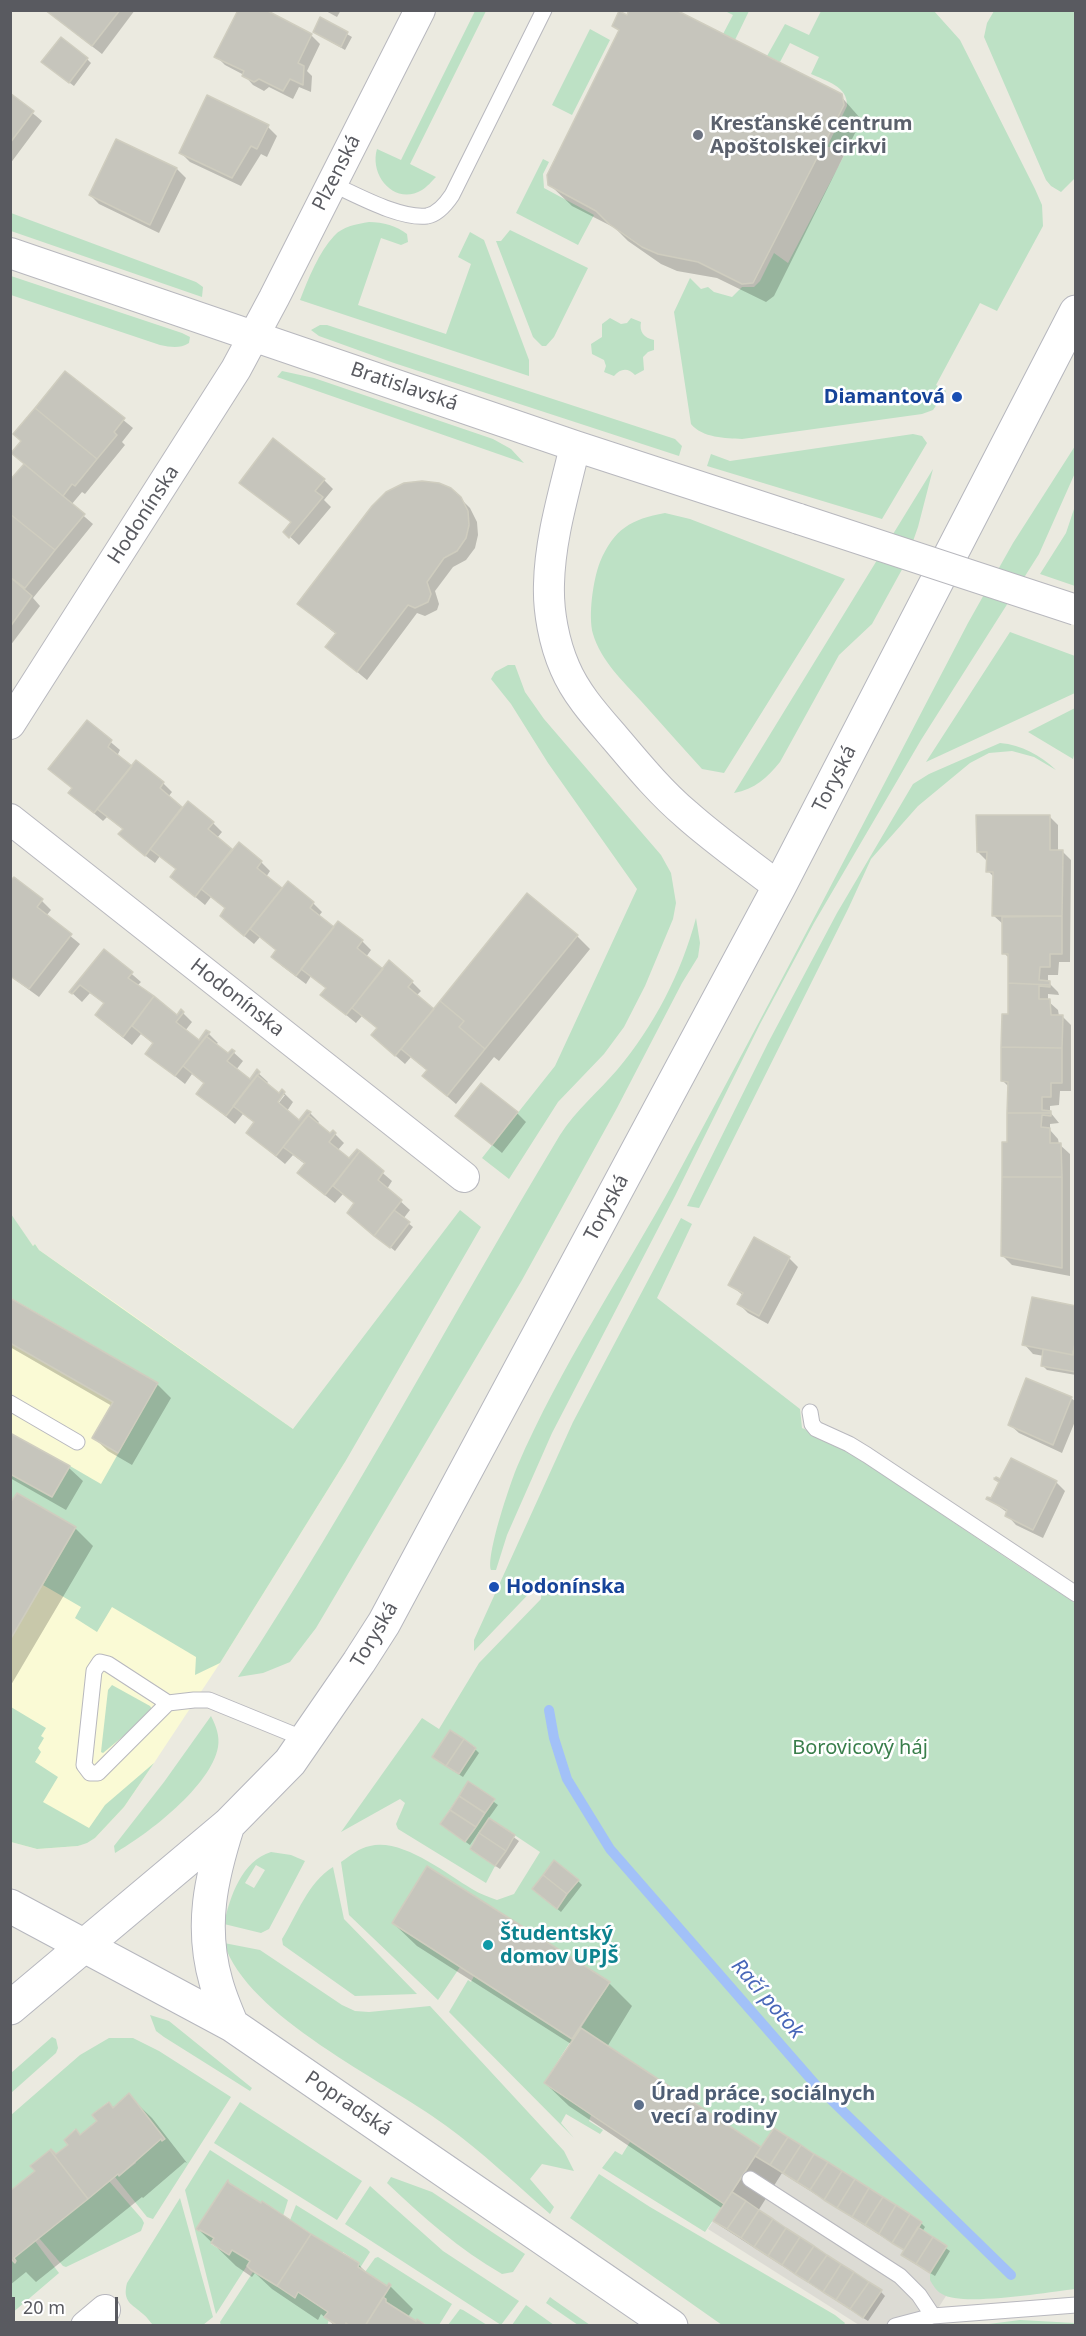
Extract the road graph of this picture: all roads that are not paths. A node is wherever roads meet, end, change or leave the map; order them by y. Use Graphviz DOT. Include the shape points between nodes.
graph roads {
  1 [pos="420,10"];
  2 [pos="544,10"];
  3 [pos="332,184"];
  4 [pos="10,253"];
  5 [pos="1076,312"];
  6 [pos="254,335"];
  7 [pos="575,446"];
  8 [pos="1076,610"];
  9 [pos="10,724"];
  10 [pos="10,819"];
  11 [pos="779,887"];
  12 [pos="464,1178"];
  13 [pos="10,1403"];
  14 [pos="810,1412"];
  15 [pos="77,1442"];
  16 [pos="1076,1593"];
  17 [pos="168,1703"];
  18 [pos="306,1740"];
  19 [pos="228,1824"];
  20 [pos="10,1906"];
  21 [pos="86,1947"];
  22 [pos="10,2008"];
  23 [pos="232,2025"];
  24 [pos="750,2179"];
  25 [pos="1076,2305"];
  26 [pos="933,2316"];
  27 [pos="670,2325"];
  28 [pos="895,2325"];
  1 -- 3 [label="street, Plzenská"];
  2 -- 3 [label="lane" via="452,195 438,212 428,216 403,213"];
  3 -- 6 [label="street, Plzenská"];
  4 -- 6 [label="street, Bratislavská"];
  5 -- 11 [label="street, Toryská"];
  6 -- 7 [label="street, Bratislavská"];
  6 -- 9 [label="street, Hodonínska" via="211,410"];
  7 -- 8 [label="street, Bratislavská, bridge"];
  7 -- 11 [label="street" via="558,518 549,584 553,626 565,669 597,717 661,789 686,814"];
  10 -- 12 [label="street, Hodonínska"];
  11 -- 18 [label="street, Toryská" via="384,1623"];
  13 -- 15 [label="lane"];
  14 -- 16 [label="lane" via="816,1429 867,1455"];
  17 -- 17 [label="lane" via="100,1662 94,1671 84,1765 90,1773 98,1773"];
  17 -- 18 [label="lane" via="209,1700"];
  18 -- 19 [label="street, Toryská" via="290,1762"];
  19 -- 21 [label="street, Toryská"];
  19 -- 23 [label="street" via="214,1866 207,1935 216,1982"];
  20 -- 21 [label="street, Popradská"];
  21 -- 22 [label="street, Toryská"];
  21 -- 23 [label="street, Popradská"];
  23 -- 27 [label="street, Popradská"];
  24 -- 26 [label="lane" via="900,2276"];
  25 -- 26 [label="lane"];
  26 -- 28 [label="lane"];
}
